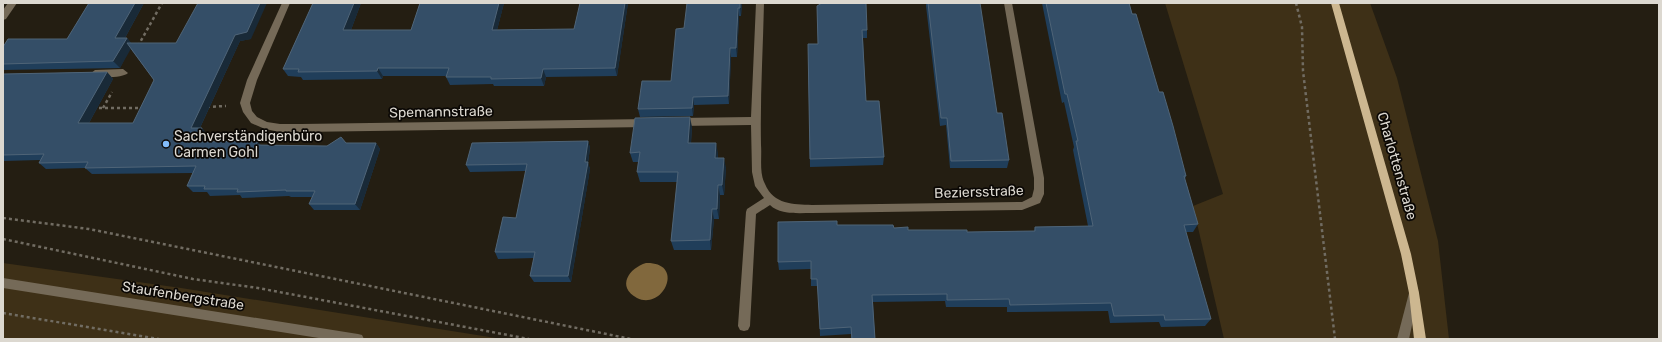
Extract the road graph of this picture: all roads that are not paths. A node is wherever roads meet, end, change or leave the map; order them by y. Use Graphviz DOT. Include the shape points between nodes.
graph roads {
  1 [pos="13,3"];
  2 [pos="286,3"];
  3 [pos="760,3"];
  4 [pos="1008,3"];
  5 [pos="1335,3"];
  6 [pos="3,17"];
  7 [pos="123,73"];
  8 [pos="83,74"];
  9 [pos="756,122"];
  10 [pos="771,199"];
  11 [pos="3,283"];
  12 [pos="1414,293"];
  13 [pos="744,326"];
  14 [pos="358,339"];
  15 [pos="1403,339"];
  16 [pos="1420,339"];
  1 -- 6 [label="street"];
  2 -- 9 [label="street, Spemannstraße" via="252,80 245,103 254,120 265,125 280,128"];
  3 -- 9 [label="street, Beziersstraße"];
  4 -- 10 [label="street, Beziersstraße" via="1039,178 1040,192 1036,200 1022,206 812,209 789,208 777,205"];
  5 -- 12 [label="main road, Charlottenstraße" via="1406,254"];
  7 -- 8 [label="street"];
  9 -- 10 [label="street, Beziersstraße" via="757,172 760,186"];
  10 -- 13 [label="street" via="751,212"];
  11 -- 14 [label="street, Staufenbergstraße"];
  12 -- 15 [label="street"];
  12 -- 16 [label="main road, Charlottenstraße"];
}
